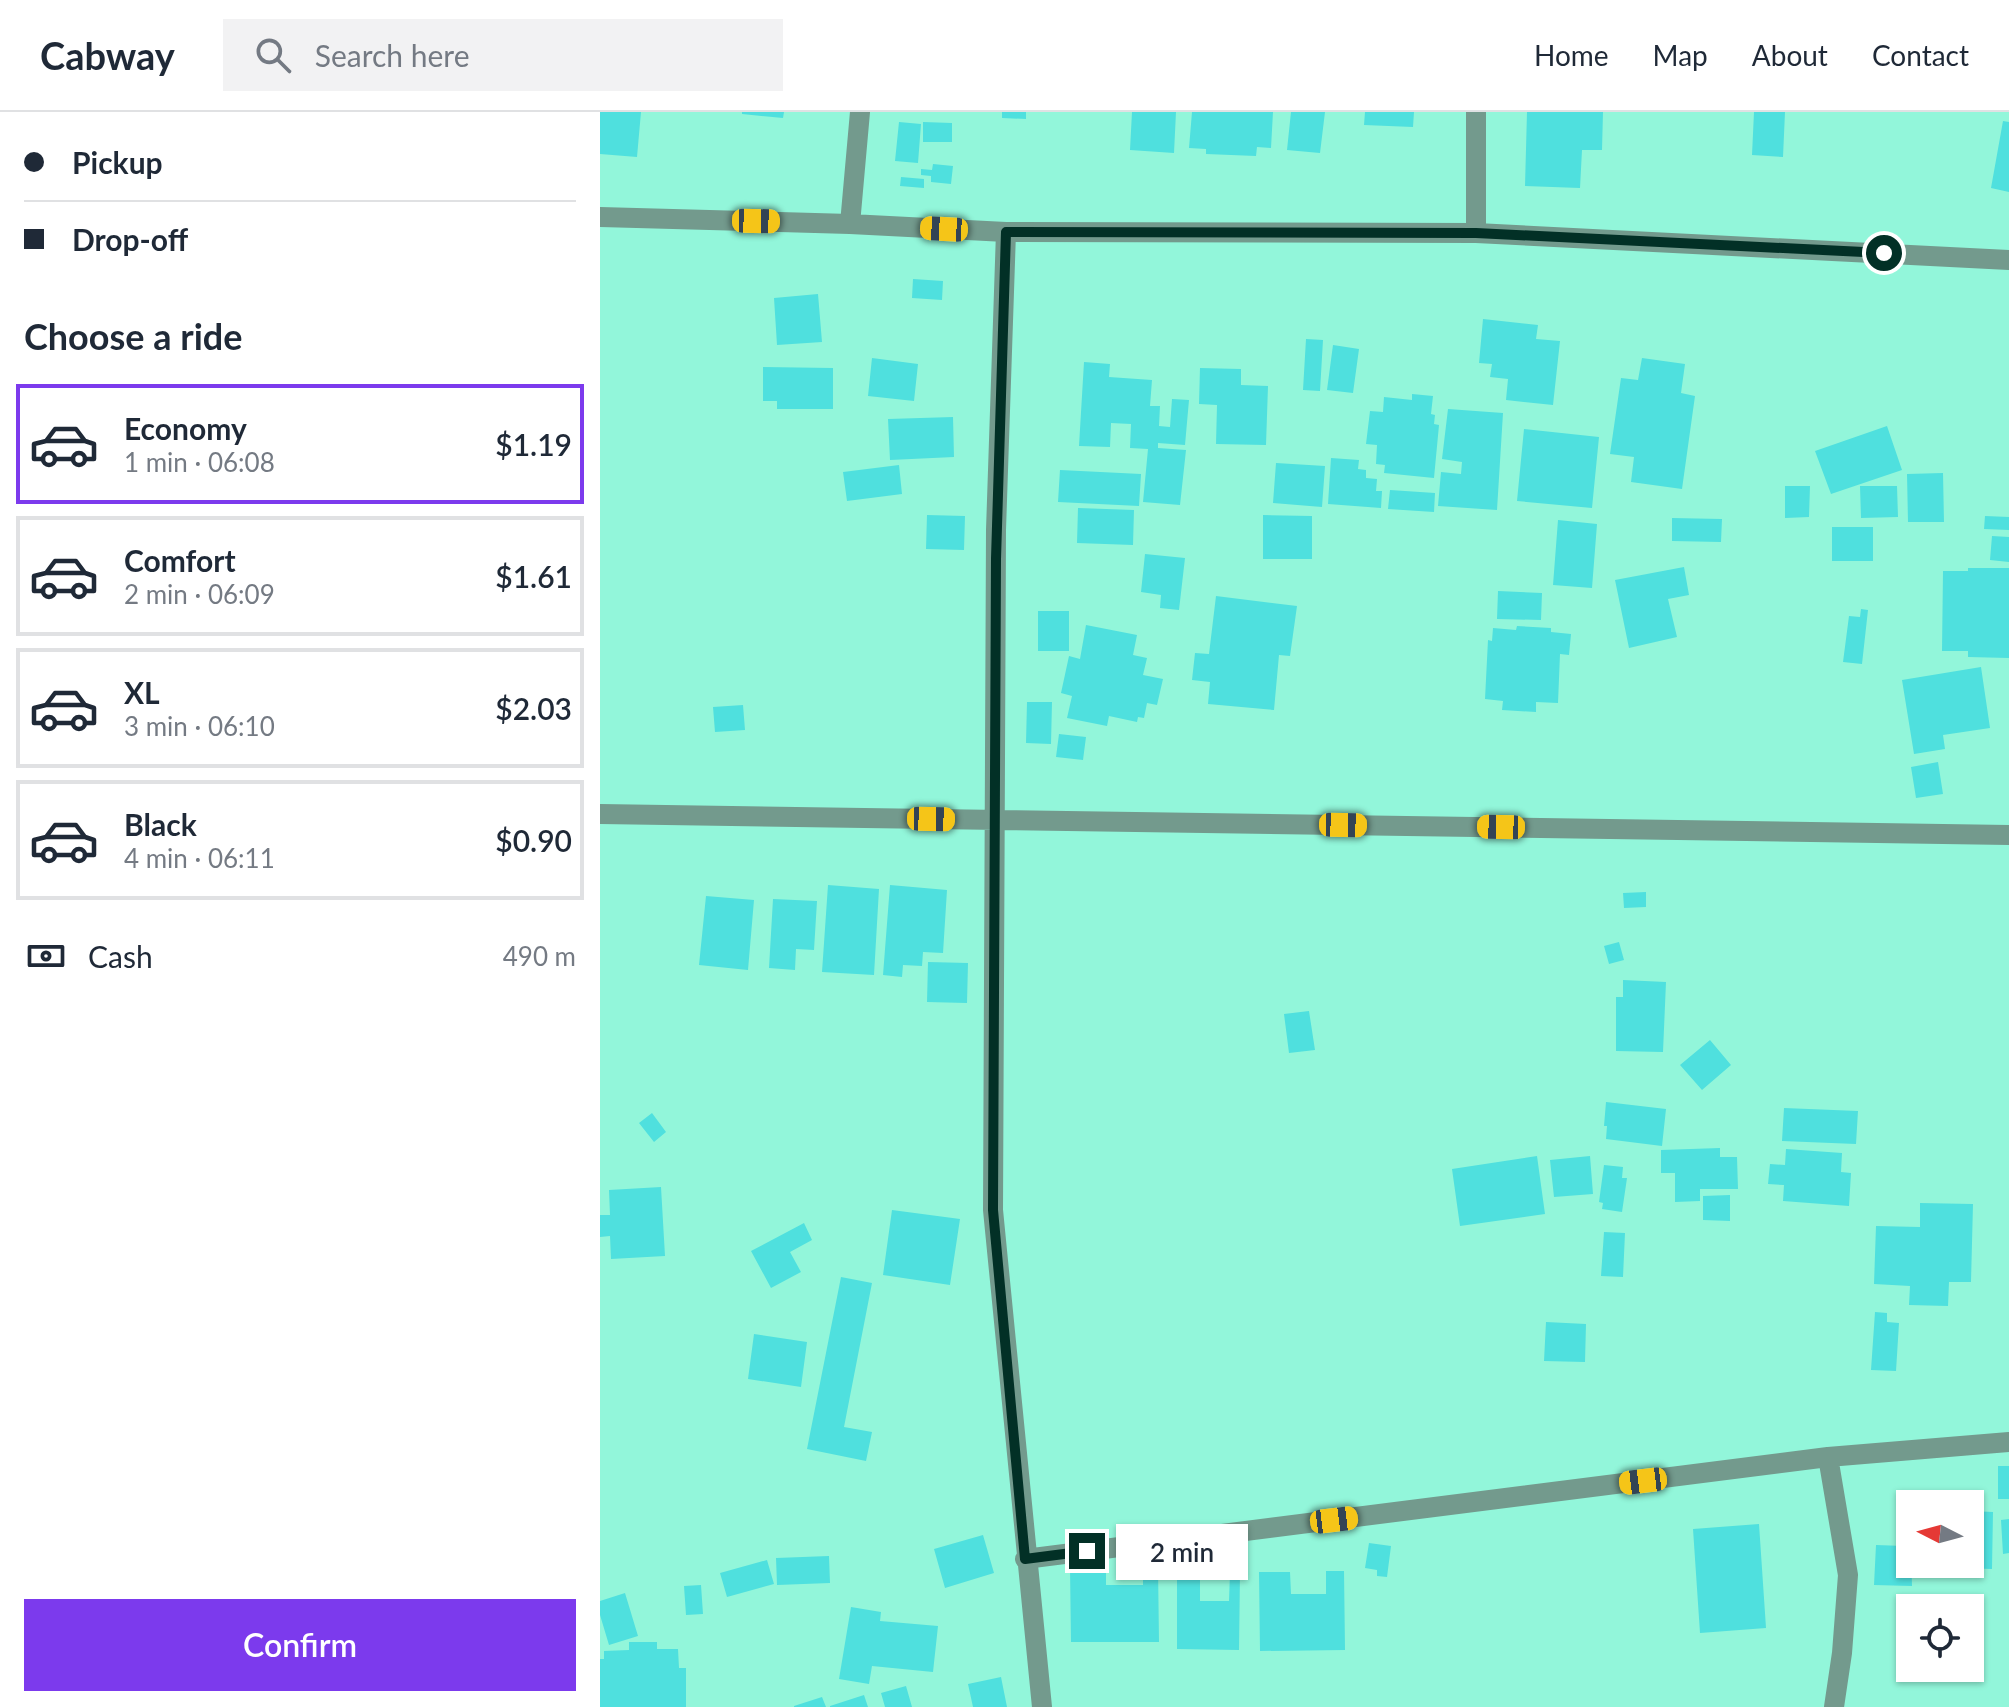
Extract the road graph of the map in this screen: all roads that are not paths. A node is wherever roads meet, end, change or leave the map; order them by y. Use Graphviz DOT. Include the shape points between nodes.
graph roads {
  1 [pos="860,112"];
  2 [pos="1476,112"];
  3 [pos="600,217"];
  4 [pos="850,224"];
  5 [pos="1006,232"];
  6 [pos="1476,233"];
  7 [pos="2009,260"];
  8 [pos="600,814"];
  9 [pos="994,820"];
  10 [pos="2009,835"];
  11 [pos="2009,1442"];
  12 [pos="1828,1457"];
  13 [pos="1025,1559"];
  14 [pos="1042,1707"];
  15 [pos="1834,1707"];
  1 -- 4 [label="street"];
  2 -- 6 [label="street"];
  3 -- 4 [label="street"];
  4 -- 5 [label="street"];
  5 -- 6 [label="street"];
  5 -- 9 [label="street"];
  6 -- 7 [label="street"];
  8 -- 9 [label="street"];
  9 -- 10 [label="street"];
  9 -- 13 [label="street" via="993,1210"];
  11 -- 12 [label="street"];
  12 -- 13 [label="street"];
  12 -- 15 [label="street" via="1848,1575"];
  13 -- 14 [label="street"];
}
